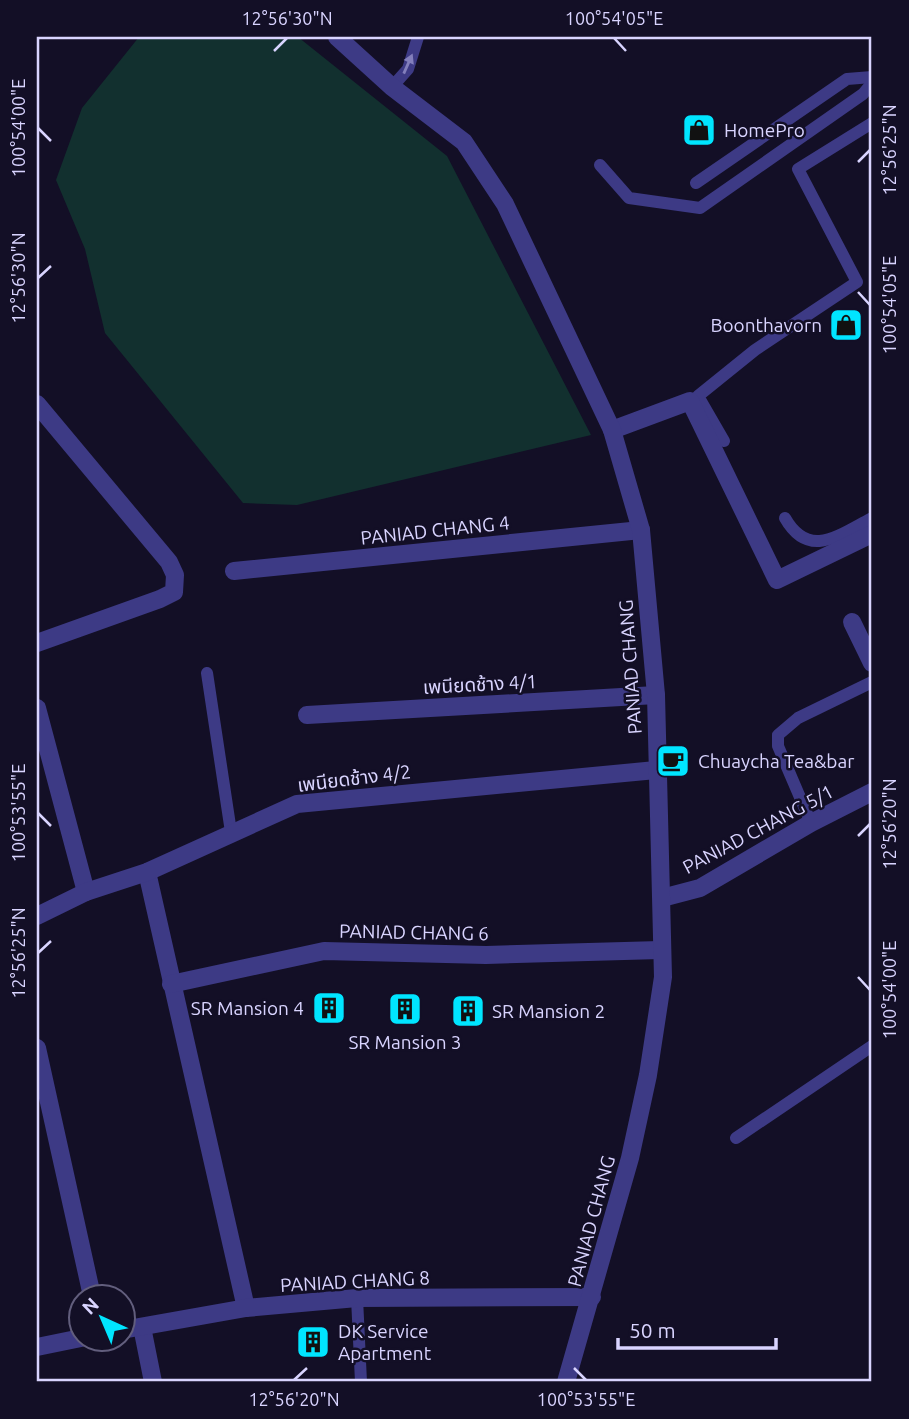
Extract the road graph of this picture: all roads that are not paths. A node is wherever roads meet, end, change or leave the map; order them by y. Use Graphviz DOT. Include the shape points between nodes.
graph roads {
  1 [pos="337,37"];
  2 [pos="418,37"];
  3 [pos="872,77"];
  4 [pos="872,83"];
  5 [pos="392,87"];
  6 [pos="872,123"];
  7 [pos="600,165"];
  8 [pos="696,183"];
  9 [pos="37,404"];
  10 [pos="612,430"];
  11 [pos="724,441"];
  12 [pos="785,518"];
  13 [pos="872,518"];
  14 [pos="641,530"];
  15 [pos="872,534"];
  16 [pos="234,571"];
  17 [pos="852,622"];
  18 [pos="37,643"];
  19 [pos="872,663"];
  20 [pos="207,673"];
  21 [pos="872,682"];
  22 [pos="656,695"];
  23 [pos="37,708"];
  24 [pos="307,715"];
  25 [pos="656,770"];
  26 [pos="872,792"];
  27 [pos="811,823"];
  28 [pos="231,832"];
  29 [pos="147,872"];
  30 [pos="86,892"];
  31 [pos="662,898"];
  32 [pos="37,916"];
  33 [pos="660,950"];
  34 [pos="171,984"];
  35 [pos="872,1046"];
  36 [pos="37,1048"];
  37 [pos="736,1138"];
  38 [pos="89,1282"];
  39 [pos="592,1297"];
  40 [pos="357,1298"];
  41 [pos="246,1308"];
  42 [pos="142,1327"];
  43 [pos="136,1328"];
  44 [pos="66,1342"];
  45 [pos="37,1347"];
  46 [pos="153,1382"];
  47 [pos="361,1382"];
  48 [pos="566,1382"];
  1 -- 5 [label="street, PANIAD CHANG"];
  5 -- 2 [label="lane, one-way" via="408,69"];
  3 -- 8 [label="lane" via="848,79"];
  4 -- 7 [label="lane" via="863,94 700,208 629,198"];
  5 -- 10 [label="street, PANIAD CHANG" via="464,142 505,204"];
  6 -- 11 [label="lane" via="798,169 858,282 755,350 698,396"];
  9 -- 18 [label="street" via="175,575 174,592"];
  10 -- 14 [label="street, PANIAD CHANG"];
  10 -- 15 [label="street" via="690,401 777,580"];
  12 -- 13 [label="lane" via="800,538 810,542 828,540"];
  14 -- 16 [label="street, PANIAD CHANG 4"];
  14 -- 22 [label="street, PANIAD CHANG"];
  17 -- 19 [label="street"];
  20 -- 28 [label="lane"];
  21 -- 27 [label="lane" via="797,718 778,735 778,746"];
  22 -- 24 [label="street, เพนียดช้าง 4/1"];
  22 -- 25 [label="street, PANIAD CHANG"];
  23 -- 30 [label="street"];
  25 -- 28 [label="street, เพนียดช้าง 4/2" via="297,804"];
  25 -- 31 [label="street, PANIAD CHANG"];
  26 -- 27 [label="street, PANIAD CHANG 5/1"];
  27 -- 31 [label="street, PANIAD CHANG 5/1" via="699,888"];
  28 -- 29 [label="street, เพนียดช้าง 4/2"];
  29 -- 30 [label="street, เพนียดช้าง 4/2"];
  29 -- 34 [label="street"];
  30 -- 32 [label="street, เพนียดช้าง 4/2"];
  31 -- 33 [label="street, PANIAD CHANG"];
  33 -- 34 [label="street, PANIAD CHANG 6" via="486,955 324,951"];
  33 -- 39 [label="street, PANIAD CHANG" via="663,977 648,1075"];
  34 -- 41 [label="street"];
  35 -- 37 [label="lane"];
  36 -- 38 [label="street"];
  39 -- 40 [label="street, PANIAD CHANG 8"];
  39 -- 48 [label="street, PANIAD CHANG"];
  40 -- 41 [label="street, PANIAD CHANG 8"];
  40 -- 47 [label="lane"];
  41 -- 42 [label="street, PANIAD CHANG 8"];
  42 -- 43 [label="street, PANIAD CHANG 8"];
  42 -- 46 [label="street"];
  44 -- 45 [label="street"];
}
